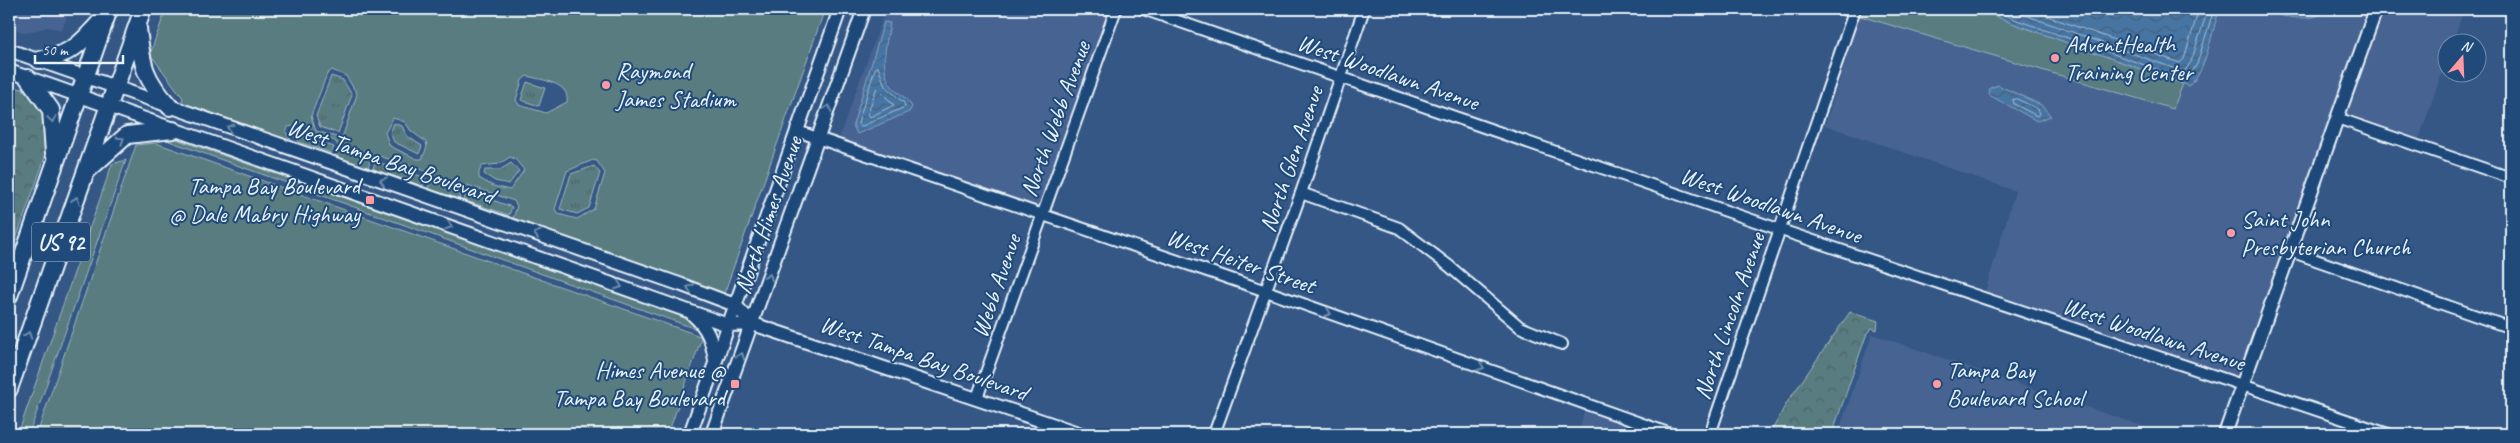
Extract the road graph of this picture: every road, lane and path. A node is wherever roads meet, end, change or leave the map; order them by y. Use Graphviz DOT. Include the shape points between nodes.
graph roads {
  1 [pos="143,9"];
  2 [pos="840,9"];
  3 [pos="864,9"];
  4 [pos="1116,9"];
  5 [pos="1142,9"];
  6 [pos="1364,9"];
  7 [pos="2376,9"];
  8 [pos="1849,11"];
  9 [pos="108,12"];
  10 [pos="137,26"];
  11 [pos="9,50"];
  12 [pos="39,60"];
  13 [pos="9,71"];
  14 [pos="85,76"];
  15 [pos="1341,76"];
  16 [pos="28,78"];
  17 [pos="115,87"];
  18 [pos="78,96"];
  19 [pos="108,107"];
  20 [pos="170,107"];
  21 [pos="2337,118"];
  22 [pos="173,130"];
  23 [pos="797,130"];
  24 [pos="818,138"];
  25 [pos="273,142"];
  26 [pos="311,156"];
  27 [pos="266,163"];
  28 [pos="54,167"];
  29 [pos="86,172"];
  30 [pos="304,176"];
  31 [pos="2511,178"];
  32 [pos="1301,193"];
  33 [pos="430,197"];
  34 [pos="1042,215"];
  35 [pos="423,217"];
  36 [pos="1781,230"];
  37 [pos="2290,251"];
  38 [pos="601,256"];
  39 [pos="594,277"];
  40 [pos="1266,291"];
  41 [pos="9,296"];
  42 [pos="675,306"];
  43 [pos="735,306"];
  44 [pos="753,324"];
  45 [pos="728,325"];
  46 [pos="2511,328"];
  47 [pos="1562,344"];
  48 [pos="715,361"];
  49 [pos="2242,384"];
  50 [pos="9,390"];
  51 [pos="977,398"];
  52 [pos="690,434"];
  53 [pos="712,434"];
  54 [pos="1081,434"];
  55 [pos="1214,434"];
  56 [pos="1671,434"];
  57 [pos="1710,434"];
  58 [pos="2225,434"];
  59 [pos="2388,434"];
  1 -- 10 [label="main road, US 92"];
  2 -- 23 [label="street, North Himes Avenue"];
  24 -- 3 [label="street, North Himes Avenue, one-way"];
  4 -- 34 [label="street, North Webb Avenue"];
  5 -- 15 [label="street, West Woodlawn Avenue"];
  6 -- 15 [label="street, North Glen Avenue"];
  7 -- 21 [label="street"];
  8 -- 36 [label="street, North Lincoln Avenue"];
  9 -- 12 [label="main road" via="74,48"];
  9 -- 14 [label="main road, US 92"];
  10 -- 17 [label="main road, US 92"];
  10 -- 20 [label="main road" via="144,73"];
  11 -- 12 [label="street, West Tampa Bay Boulevard"];
  12 -- 14 [label="street, West Tampa Bay Boulevard"];
  13 -- 16 [label="street, West Tampa Bay Boulevard"];
  14 -- 17 [label="street, West Tampa Bay Boulevard"];
  14 -- 18 [label="main road, US 92"];
  15 -- 32 [label="street, North Glen Avenue"];
  15 -- 36 [label="street, West Woodlawn Avenue"];
  16 -- 18 [label="street, West Tampa Bay Boulevard"];
  16 -- 28 [label="main road, one-way" via="51,110"];
  17 -- 19 [label="main road, US 92"];
  17 -- 20 [label="street, West Tampa Bay Boulevard"];
  18 -- 19 [label="street, West Tampa Bay Boulevard"];
  18 -- 28 [label="main road, US 92"];
  19 -- 22 [label="street, West Tampa Bay Boulevard"];
  19 -- 29 [label="main road, US 92"];
  25 -- 20 [label="street, West Tampa Bay Boulevard, one-way"];
  21 -- 31 [label="street"];
  21 -- 37 [label="street"];
  22 -- 27 [label="street, West Tampa Bay Boulevard"];
  29 -- 22 [label="main road, one-way" via="127,136"];
  23 -- 24 [label="street, West Heiter Street"];
  23 -- 43 [label="street, North Himes Avenue"];
  24 -- 34 [label="street, West Heiter Street"];
  44 -- 24 [label="street, North Himes Avenue, one-way"];
  25 -- 26 [label="street, West Tampa Bay Boulevard"];
  25 -- 27 [label="street"];
  26 -- 30 [label="street"];
  33 -- 26 [label="street, West Tampa Bay Boulevard, one-way"];
  27 -- 30 [label="street, West Tampa Bay Boulevard"];
  28 -- 41 [label="main road, US 92"];
  50 -- 29 [label="main road, US 92, one-way"];
  30 -- 35 [label="street, West Tampa Bay Boulevard"];
  32 -- 40 [label="street, North Glen Avenue"];
  32 -- 47 [label="street" via="1399,228 1520,327"];
  33 -- 35 [label="street"];
  38 -- 33 [label="street, West Tampa Bay Boulevard, one-way"];
  34 -- 40 [label="street, West Heiter Street"];
  34 -- 51 [label="street, Webb Avenue"];
  35 -- 39 [label="street, West Tampa Bay Boulevard, one-way"];
  36 -- 49 [label="street, West Woodlawn Avenue"];
  36 -- 57 [label="street, North Lincoln Avenue"];
  37 -- 46 [label="street"];
  37 -- 49 [label="street"];
  38 -- 39 [label="street"];
  43 -- 38 [label="street, West Tampa Bay Boulevard, one-way"];
  39 -- 42 [label="street, West Tampa Bay Boulevard, one-way"];
  40 -- 55 [label="street, North Glen Avenue"];
  40 -- 56 [label="street, West Heiter Street, one-way"];
  42 -- 45 [label="street, West Tampa Bay Boulevard"];
  42 -- 48 [label="street" via="704,325 711,338"];
  43 -- 44 [label="street, West Tampa Bay Boulevard"];
  43 -- 45 [label="street, North Himes Avenue"];
  44 -- 45 [label="street, West Tampa Bay Boulevard"];
  44 -- 51 [label="street, West Tampa Bay Boulevard"];
  53 -- 44 [label="street, North Himes Avenue, one-way"];
  45 -- 48 [label="street, North Himes Avenue"];
  48 -- 52 [label="street, North Himes Avenue"];
  49 -- 58 [label="street"];
  49 -- 59 [label="street, West Woodlawn Avenue"];
  51 -- 54 [label="street, West Tampa Bay Boulevard"];
}
